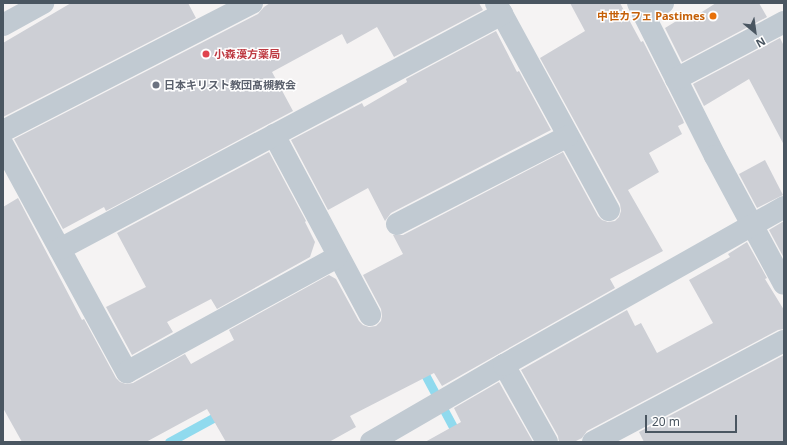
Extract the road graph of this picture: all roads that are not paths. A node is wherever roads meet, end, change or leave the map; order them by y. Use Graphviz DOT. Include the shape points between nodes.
graph roads {
  1 [pos="43,3"];
  2 [pos="252,3"];
  3 [pos="663,3"];
  4 [pos="640,8"];
  5 [pos="499,9"];
  6 [pos="784,22"];
  7 [pos="3,25"];
  8 [pos="676,78"];
  9 [pos="3,131"];
  10 [pos="274,135"];
  11 [pos="568,136"];
  12 [pos="3,145"];
  13 [pos="784,207"];
  14 [pos="609,210"];
  15 [pos="397,224"];
  16 [pos="752,224"];
  17 [pos="60,249"];
  18 [pos="338,257"];
  19 [pos="784,284"];
  20 [pos="370,315"];
  21 [pos="784,341"];
  22 [pos="504,364"];
  23 [pos="371,442"];
  24 [pos="547,442"];
  25 [pos="593,442"];
  1 -- 7 [label="street"];
  2 -- 9 [label="street"];
  3 -- 4 [label="street"];
  4 -- 8 [label="street"];
  5 -- 10 [label="street"];
  5 -- 11 [label="street"];
  6 -- 8 [label="street"];
  8 -- 16 [label="street"];
  10 -- 17 [label="street"];
  10 -- 18 [label="street"];
  11 -- 14 [label="street"];
  11 -- 15 [label="street"];
  12 -- 17 [label="street"];
  13 -- 16 [label="street"];
  16 -- 19 [label="street"];
  16 -- 22 [label="street"];
  17 -- 18 [label="street" via="127,372"];
  18 -- 20 [label="street"];
  21 -- 25 [label="street"];
  22 -- 23 [label="street"];
  22 -- 24 [label="street"];
}
